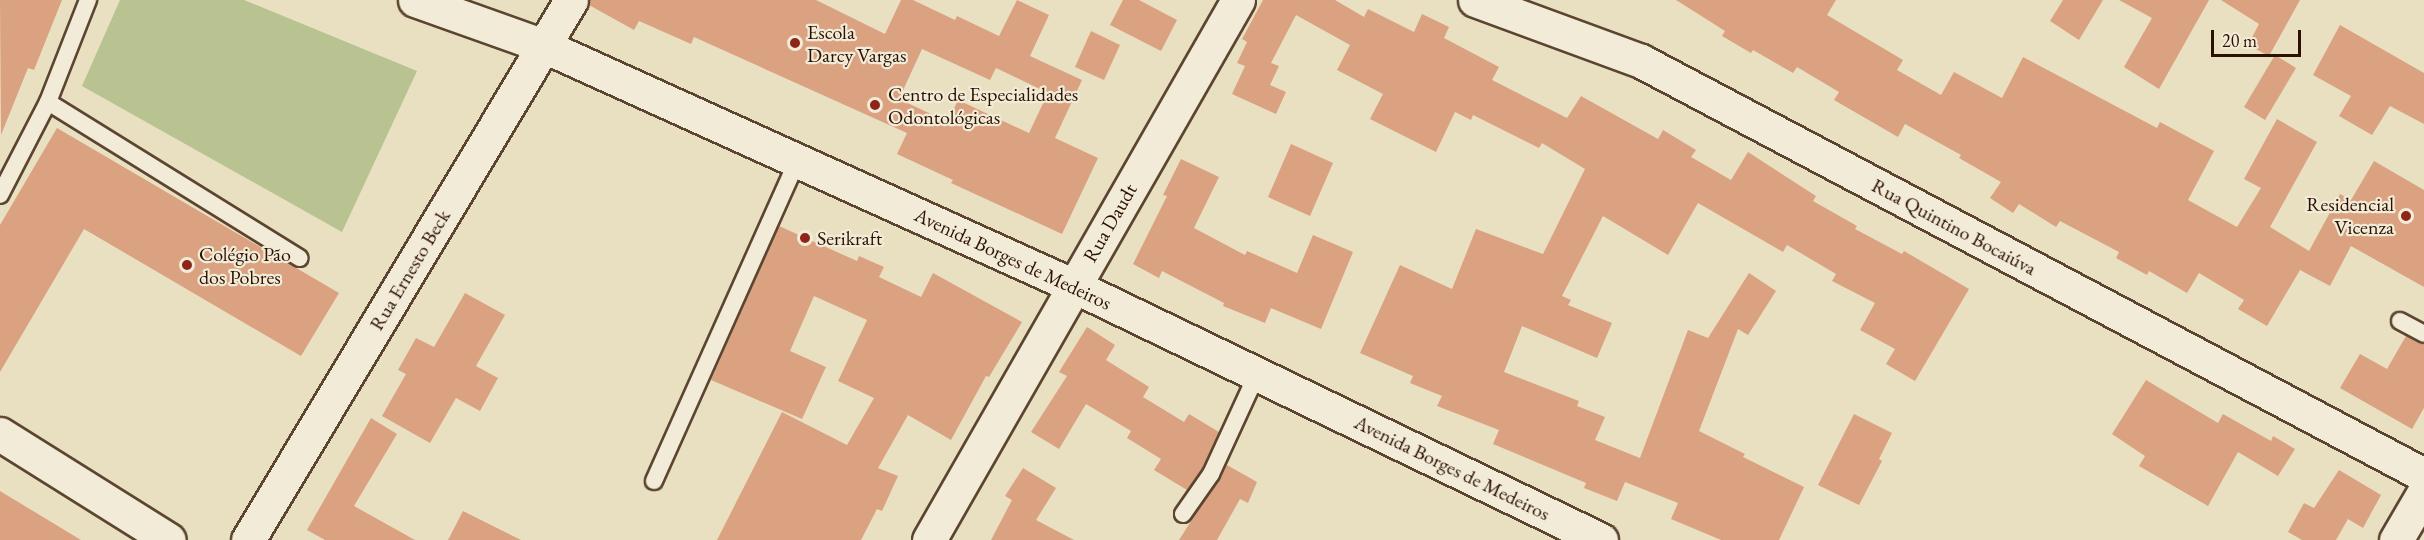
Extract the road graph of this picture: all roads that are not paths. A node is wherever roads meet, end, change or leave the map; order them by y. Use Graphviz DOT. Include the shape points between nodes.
graph roads {
  1 [pos="88,0"];
  2 [pos="415,0"];
  3 [pos="570,0"];
  4 [pos="1238,0"];
  5 [pos="1475,0"];
  6 [pos="544,46"];
  7 [pos="48,102"];
  8 [pos="798,161"];
  9 [pos="0,195"];
  10 [pos="300,258"];
  11 [pos="1074,286"];
  12 [pos="2400,321"];
  13 [pos="2424,334"];
  14 [pos="1257,374"];
  15 [pos="0,434"];
  16 [pos="2424,475"];
  17 [pos="654,481"];
  18 [pos="2424,492"];
  19 [pos="1183,514"];
  20 [pos="169,540"];
  21 [pos="248,540"];
  22 [pos="930,540"];
  23 [pos="1601,540"];
  24 [pos="2396,540"];
  1 -- 7 [label="lane"];
  2 -- 6 [label="street, Avenida Borges de Medeiros"];
  3 -- 6 [label="street, Rua Ernesto Beck"];
  4 -- 11 [label="street, Rua Daudt"];
  5 -- 16 [label="street, Rua Quintino Bocaiúva" via="1641,61"];
  6 -- 8 [label="street, Avenida Borges de Medeiros"];
  6 -- 21 [label="street, Rua Ernesto Beck"];
  7 -- 9 [label="lane"];
  7 -- 10 [label="lane"];
  8 -- 11 [label="street, Avenida Borges de Medeiros"];
  8 -- 17 [label="lane"];
  11 -- 14 [label="street, Avenida Borges de Medeiros"];
  11 -- 22 [label="street, Rua Daudt"];
  12 -- 13 [label="lane"];
  14 -- 19 [label="lane" via="1211,474"];
  14 -- 23 [label="street, Avenida Borges de Medeiros"];
  15 -- 20 [label="street"];
  18 -- 24 [label="street"];
}
